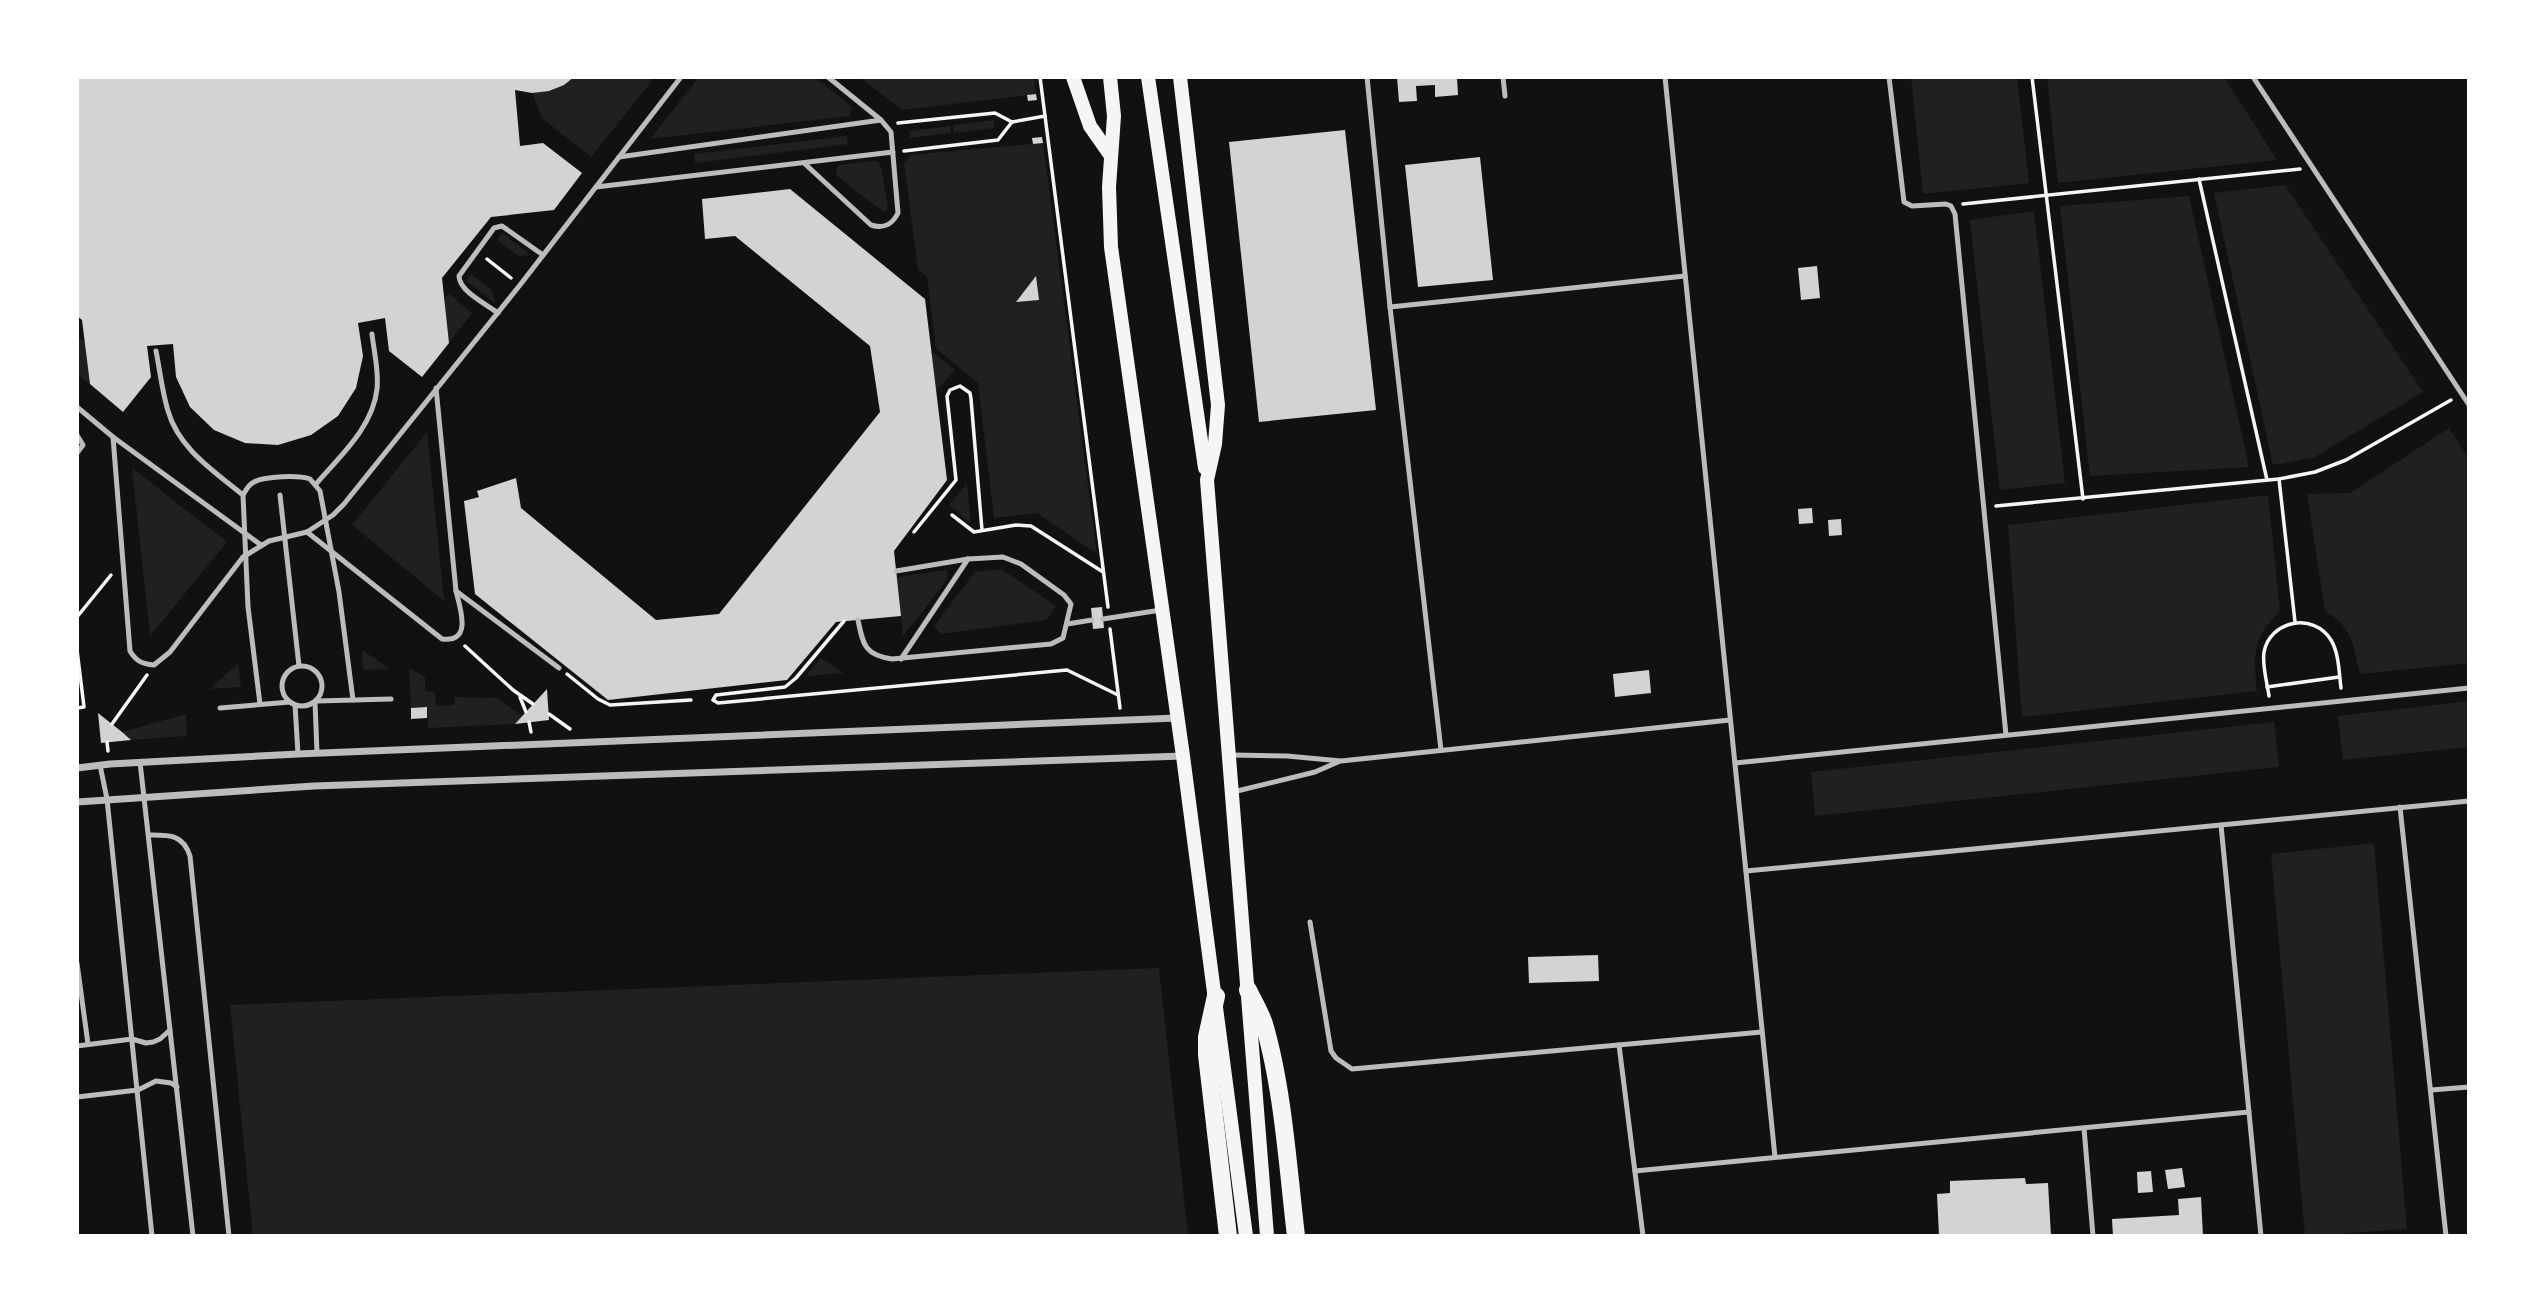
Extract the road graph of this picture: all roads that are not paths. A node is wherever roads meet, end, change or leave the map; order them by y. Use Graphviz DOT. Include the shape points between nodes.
graph roads {
  1 [pos="681,77"];
  2 [pos="828,77"];
  3 [pos="1073,77"];
  4 [pos="1110,77"];
  5 [pos="1148,77"];
  6 [pos="1180,77"];
  7 [pos="1367,77"];
  8 [pos="1503,77"];
  9 [pos="1665,77"];
  10 [pos="1889,77"];
  11 [pos="2253,77"];
  12 [pos="1505,96"];
  13 [pos="881,120"];
  14 [pos="893,152"];
  15 [pos="1111,156"];
  16 [pos="619,157"];
  17 [pos="804,163"];
  18 [pos="596,187"];
  19 [pos="543,256"];
  20 [pos="1685,276"];
  21 [pos="1390,307"];
  22 [pos="498,313"];
  23 [pos="372,334"];
  24 [pos="156,351"];
  25 [pos="436,388"];
  26 [pos="2469,405"];
  27 [pos="77,407"];
  28 [pos="77,435"];
  29 [pos="113,437"];
  30 [pos="77,453"];
  31 [pos="1207,480"];
  32 [pos="316,484"];
  33 [pos="243,495"];
  34 [pos="280,495"];
  35 [pos="307,532"];
  36 [pos="261,545"];
  37 [pos="968,559"];
  38 [pos="896,570"];
  39 [pos="456,591"];
  40 [pos="1161,610"];
  41 [pos="1106,619"];
  42 [pos="859,620"];
  43 [pos="1092,620"];
  44 [pos="1067,624"];
  45 [pos="901,659"];
  46 [pos="299,666"];
  47 [pos="559,668"];
  48 [pos="2469,688"];
  49 [pos="391,699"];
  50 [pos="353,700"];
  51 [pos="315,702"];
  52 [pos="260,704"];
  53 [pos="293,704"];
  54 [pos="220,708"];
  55 [pos="1178,718"];
  56 [pos="1730,720"];
  57 [pos="2006,736"];
  58 [pos="1441,750"];
  59 [pos="317,753"];
  60 [pos="298,754"];
  61 [pos="1230,755"];
  62 [pos="1183,756"];
  63 [pos="1341,761"];
  64 [pos="140,762"];
  65 [pos="1735,763"];
  66 [pos="100,765"];
  67 [pos="77,768"];
  68 [pos="1233,792"];
  69 [pos="145,797"];
  70 [pos="107,799"];
  71 [pos="2469,800"];
  72 [pos="77,802"];
  73 [pos="2400,807"];
  74 [pos="2221,825"];
  75 [pos="149,835"];
  76 [pos="1746,870"];
  77 [pos="1310,922"];
  78 [pos="77,963"];
  79 [pos="1248,990"];
  80 [pos="1216,996"];
  81 [pos="170,1030"];
  82 [pos="1762,1032"];
  83 [pos="132,1039"];
  84 [pos="88,1044"];
  85 [pos="1619,1045"];
  86 [pos="77,1046"];
  87 [pos="177,1087"];
  88 [pos="2469,1087"];
  89 [pos="138,1090"];
  90 [pos="2431,1090"];
  91 [pos="77,1097"];
  92 [pos="2249,1112"];
  93 [pos="2084,1128"];
  94 [pos="1775,1157"];
  95 [pos="1635,1171"];
  96 [pos="1267,1235"];
  97 [pos="152,1236"];
  98 [pos="193,1236"];
  99 [pos="229,1236"];
  100 [pos="1228,1236"];
  101 [pos="1246,1236"];
  102 [pos="1296,1236"];
  103 [pos="1643,1236"];
  104 [pos="2094,1236"];
  105 [pos="2261,1236"];
  106 [pos="2446,1236"];
  1 -- 16 [label="lane"];
  2 -- 13 [label="lane"];
  3 -- 15 [label="main road" via="1090,126"];
  4 -- 15 [label="main road" via="1114,116"];
  5 -- 31 [label="main road"];
  6 -- 31 [label="main road" via="1218,404"];
  7 -- 21 [label="lane"];
  8 -- 12 [label="lane"];
  9 -- 20 [label="lane"];
  10 -- 57 [label="lane" via="1902,198 1912,206 1951,206 1955,214"];
  11 -- 26 [label="lane"];
  13 -- 14 [label="lane" via="891,132"];
  13 -- 16 [label="lane"];
  14 -- 17 [label="lane"];
  14 -- 17 [label="lane" via="898,213 894,221 879,227 871,225"];
  15 -- 40 [label="main road" via="1111,247"];
  16 -- 18 [label="lane"];
  17 -- 18 [label="lane"];
  18 -- 19 [label="lane"];
  19 -- 22 [label="lane"];
  19 -- 22 [label="lane" via="499,225 494,228 459,276 460,284"];
  20 -- 21 [label="lane"];
  20 -- 56 [label="lane"];
  21 -- 58 [label="lane"];
  22 -- 25 [label="lane"];
  23 -- 32 [label="lane" via="377,376 371,413"];
  24 -- 33 [label="lane" via="168,411 180,437"];
  25 -- 35 [label="lane" via="344,504"];
  25 -- 39 [label="lane"];
  27 -- 29 [label="lane"];
  28 -- 30 [label="lane" via="83,445"];
  29 -- 36 [label="lane"];
  29 -- 36 [label="lane" via="134,659 154,664 170,652 243,557"];
  31 -- 61 [label="main road"];
  32 -- 33 [label="lane" via="303,477 261,480"];
  32 -- 50 [label="lane" via="339,592"];
  33 -- 52 [label="lane" via="248,607"];
  34 -- 46 [label="lane"];
  35 -- 36 [label="lane"];
  35 -- 39 [label="lane" via="436,635 449,640 461,633 463,620"];
  37 -- 38 [label="lane"];
  37 -- 44 [label="lane" via="1003,557 1021,564 1068,599"];
  37 -- 45 [label="lane"];
  39 -- 47 [label="lane"];
  40 -- 41 [label="lane"];
  40 -- 55 [label="main road"];
  42 -- 45 [label="lane" via="868,650 882,658"];
  43 -- 44 [label="lane"];
  44 -- 45 [label="lane" via="1063,638 1051,644"];
  46 -- 51 [label="lane" via="313,669 322,680"];
  46 -- 53 [label="lane" via="291,668 282,681 284,696"];
  48 -- 57 [label="lane"];
  49 -- 50 [label="lane"];
  50 -- 51 [label="lane"];
  51 -- 53 [label="lane"];
  51 -- 59 [label="lane"];
  52 -- 53 [label="lane"];
  52 -- 54 [label="lane"];
  53 -- 60 [label="lane"];
  55 -- 59 [label="street"];
  55 -- 62 [label="main road"];
  56 -- 58 [label="lane"];
  56 -- 65 [label="lane"];
  57 -- 65 [label="lane"];
  58 -- 63 [label="lane"];
  59 -- 60 [label="street"];
  60 -- 64 [label="street"];
  61 -- 63 [label="lane"];
  61 -- 68 [label="main road"];
  62 -- 69 [label="street" via="314,786"];
  62 -- 80 [label="main road"];
  63 -- 68 [label="lane"];
  64 -- 66 [label="street"];
  64 -- 69 [label="lane"];
  65 -- 76 [label="lane"];
  66 -- 67 [label="street"];
  66 -- 70 [label="lane"];
  68 -- 79 [label="main road"];
  69 -- 70 [label="street"];
  69 -- 75 [label="lane"];
  70 -- 72 [label="street"];
  70 -- 83 [label="lane"];
  71 -- 73 [label="lane"];
  73 -- 74 [label="lane"];
  73 -- 90 [label="lane"];
  74 -- 76 [label="lane"];
  74 -- 92 [label="lane"];
  75 -- 81 [label="lane"];
  75 -- 99 [label="lane" via="173,835 187,845 190,856"];
  76 -- 82 [label="lane"];
  77 -- 85 [label="lane" via="1331,1051 1352,1069"];
  78 -- 84 [label="lane"];
  79 -- 96 [label="main road"];
  79 -- 102 [label="highway" via="1270,1051"];
  80 -- 100 [label="highway" via="1207,1046"];
  80 -- 101 [label="main road"];
  81 -- 83 [label="lane" via="153,1042"];
  81 -- 87 [label="lane"];
  82 -- 85 [label="lane"];
  82 -- 94 [label="lane"];
  83 -- 84 [label="lane"];
  83 -- 89 [label="lane"];
  84 -- 86 [label="lane"];
  85 -- 95 [label="lane"];
  87 -- 89 [label="lane" via="156,1081"];
  87 -- 98 [label="lane"];
  88 -- 90 [label="lane"];
  89 -- 91 [label="lane"];
  89 -- 97 [label="lane"];
  90 -- 106 [label="lane"];
  92 -- 93 [label="lane"];
  92 -- 105 [label="lane"];
  93 -- 94 [label="lane"];
  93 -- 104 [label="lane"];
  94 -- 95 [label="lane"];
  95 -- 103 [label="lane"];
}
